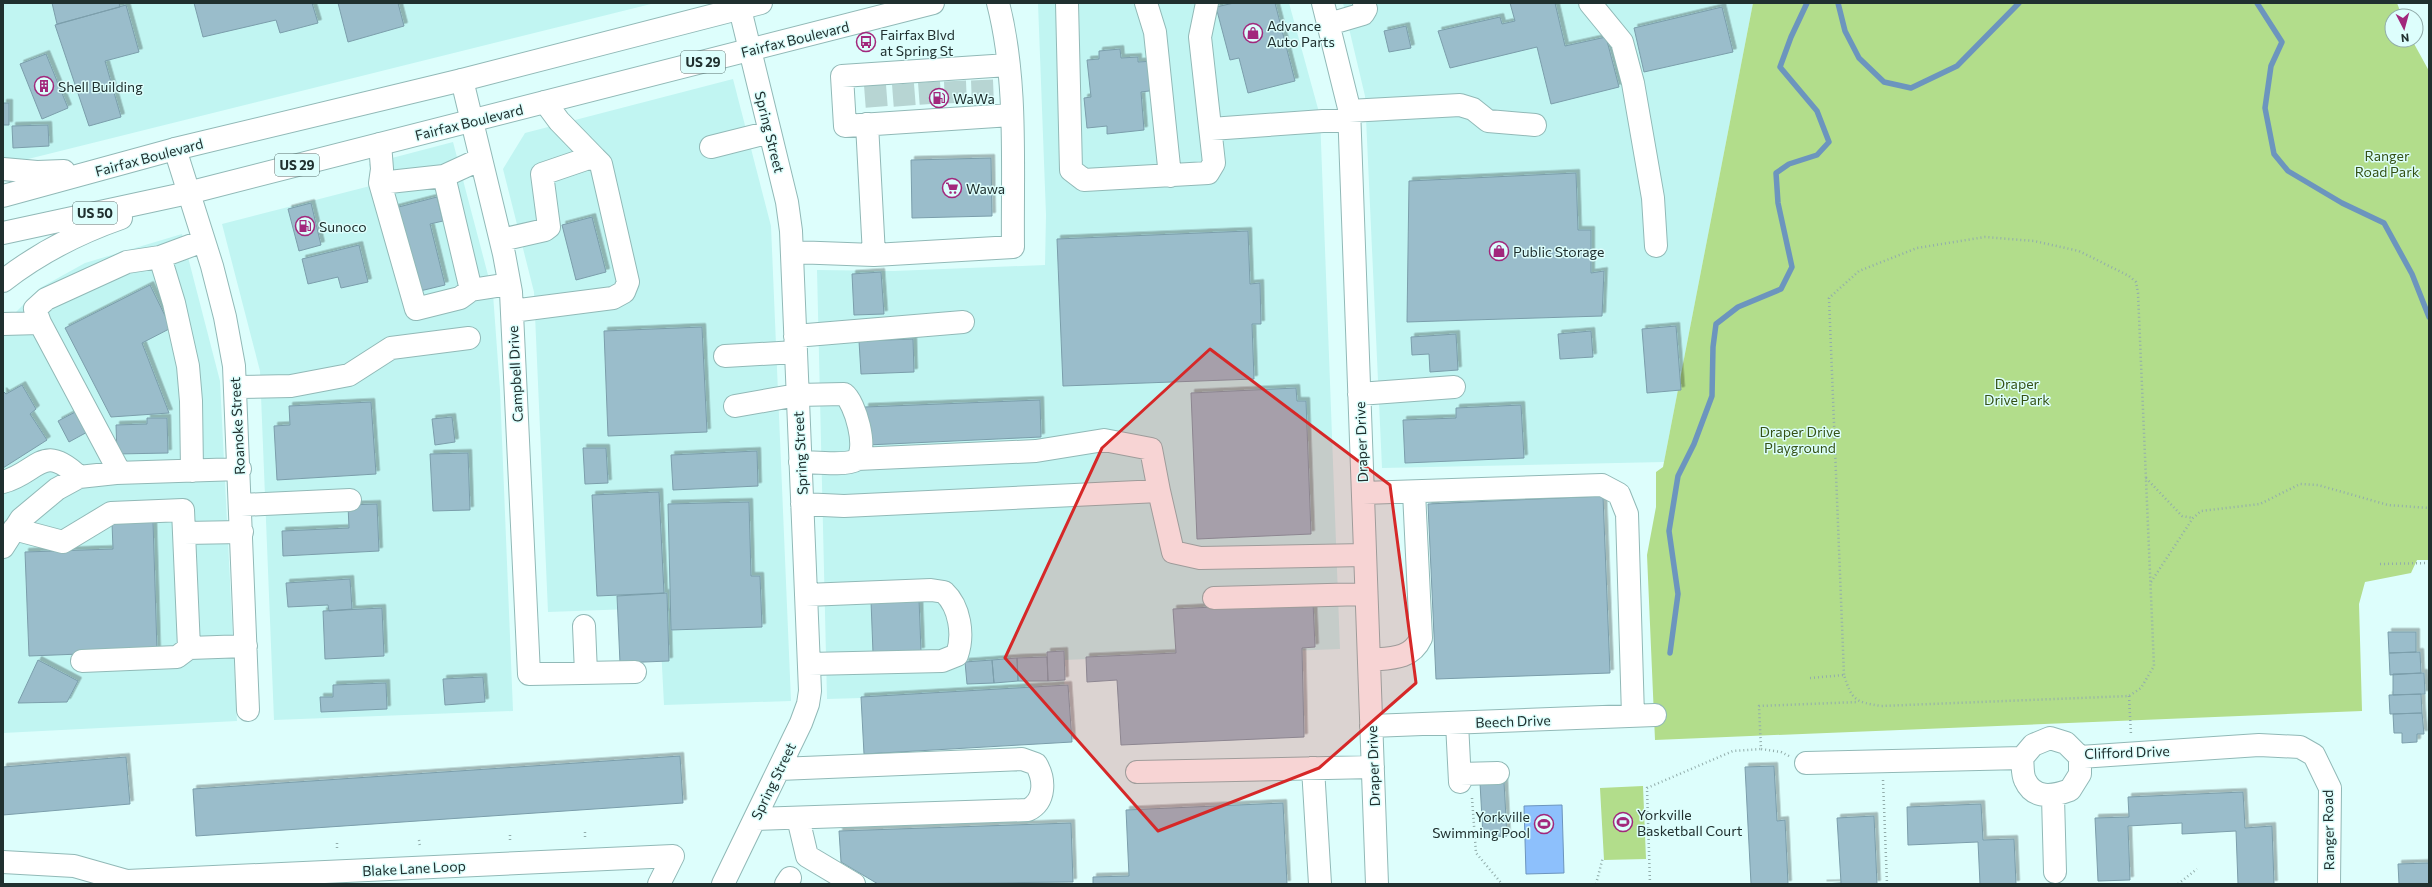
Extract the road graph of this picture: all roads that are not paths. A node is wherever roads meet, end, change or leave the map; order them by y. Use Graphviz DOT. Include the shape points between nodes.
graph roads {
  1 [pos="761,3"];
  2 [pos="933,3"];
  3 [pos="998,3"];
  4 [pos="1067,3"];
  5 [pos="1146,3"];
  6 [pos="1207,3"];
  7 [pos="1323,3"];
  8 [pos="1364,3"];
  9 [pos="1590,3"];
  10 [pos="740,8"];
  11 [pos="1329,24"];
  12 [pos="751,50"];
  13 [pos="1008,65"];
  14 [pos="462,80"];
  15 [pos="545,102"];
  16 [pos="1011,115"];
  17 [pos="1349,116"];
  18 [pos="874,119"];
  19 [pos="472,121"];
  20 [pos="1535,124"];
  21 [pos="1211,129"];
  22 [pos="770,132"];
  23 [pos="380,144"];
  24 [pos="712,147"];
  25 [pos="175,149"];
  26 [pos="595,158"];
  27 [pos="481,159"];
  28 [pos="107,168"];
  29 [pos="3,169"];
  30 [pos="444,176"];
  31 [pos="1170,176"];
  32 [pos="380,183"];
  33 [pos="188,193"];
  34 [pos="3,196"];
  35 [pos="3,233"];
  36 [pos="501,240"];
  37 [pos="204,241"];
  38 [pos="1656,246"];
  39 [pos="793,252"];
  40 [pos="874,255"];
  41 [pos="160,257"];
  42 [pos="3,281"];
  43 [pos="509,284"];
  44 [pos="471,290"];
  45 [pos="512,310"];
  46 [pos="963,322"];
  47 [pos="40,323"];
  48 [pos="4,329"];
  49 [pos="469,338"];
  50 [pos="796,344"];
  51 [pos="725,356"];
  52 [pos="236,387"];
  53 [pos="1454,388"];
  54 [pos="1359,394"];
  55 [pos="797,395"];
  56 [pos="735,406"];
  57 [pos="857,459"];
  58 [pos="800,462"];
  59 [pos="240,469"];
  60 [pos="192,471"];
  61 [pos="120,473"];
  62 [pos="79,477"];
  63 [pos="3,482"];
  64 [pos="1159,491"];
  65 [pos="1414,492"];
  66 [pos="1363,493"];
  67 [pos="350,500"];
  68 [pos="802,504"];
  69 [pos="241,506"];
  70 [pos="242,532"];
  71 [pos="184,533"];
  72 [pos="8,538"];
  73 [pos="1365,555"];
  74 [pos="1366,594"];
  75 [pos="806,595"];
  76 [pos="1214,598"];
  77 [pos="584,626"];
  78 [pos="246,646"];
  79 [pos="189,648"];
  80 [pos="1369,660"];
  81 [pos="82,661"];
  82 [pos="809,664"];
  83 [pos="635,672"];
  84 [pos="586,673"];
  85 [pos="248,710"];
  86 [pos="1633,716"];
  87 [pos="1655,716"];
  88 [pos="1457,723"];
  89 [pos="1371,726"];
  90 [pos="2314,755"];
  91 [pos="2080,757"];
  92 [pos="2022,758"];
  93 [pos="1806,764"];
  94 [pos="1373,767"];
  95 [pos="1313,768"];
  96 [pos="779,769"];
  97 [pos="1137,772"];
  98 [pos="1498,773"];
  99 [pos="2053,797"];
  100 [pos="798,818"];
  101 [pos="755,819"];
  102 [pos="3,862"];
  103 [pos="2055,872"];
  104 [pos="126,883"];
  105 [pos="659,884"];
  106 [pos="723,884"];
  107 [pos="854,884"];
  108 [pos="1320,884"];
  109 [pos="1377,884"];
  110 [pos="2329,884"];
  1 -- 10 [label="street, Fairfax Boulevard"];
  2 -- 12 [label="street, Fairfax Boulevard / US 29"];
  3 -- 13 [label="street"];
  4 -- 31 [label="street" via="1071,170 1084,180"];
  5 -- 31 [label="street" via="1155,32"];
  6 -- 21 [label="street" via="1200,37"];
  7 -- 11 [label="street, Draper Drive"];
  8 -- 11 [label="street" via="1366,9 1363,14"];
  9 -- 38 [label="street" via="1622,42 1633,83 1653,198"];
  10 -- 12 [label="street, Spring Street"];
  10 -- 14 [label="street, Fairfax Boulevard"];
  11 -- 17 [label="street, Draper Drive"];
  12 -- 15 [label="street, Fairfax Boulevard / US 29"];
  12 -- 22 [label="street, Spring Street"];
  13 -- 16 [label="street"];
  13 -- 18 [label="street" via="982,74 874,79 842,76 845,126"];
  14 -- 19 [label="street, Campbell Drive"];
  14 -- 25 [label="street, Fairfax Boulevard"];
  15 -- 19 [label="street, Fairfax Boulevard / US 29"];
  15 -- 26 [label="street" via="559,121"];
  16 -- 18 [label="street" via="984,111"];
  16 -- 40 [label="street" via="1013,247"];
  17 -- 20 [label="street" via="1460,105 1473,109 1488,121"];
  17 -- 21 [label="street" via="1323,121"];
  17 -- 54 [label="street, Draper Drive"];
  18 -- 40 [label="street"];
  19 -- 23 [label="street, Fairfax Boulevard / US 29"];
  19 -- 27 [label="street, Campbell Drive"];
  21 -- 31 [label="street" via="1214,163 1208,174"];
  22 -- 24 [label="street"];
  22 -- 39 [label="street, Spring Street" via="787,202"];
  23 -- 32 [label="street"];
  23 -- 33 [label="street, Fairfax Boulevard / US 29"];
  25 -- 28 [label="street, Fairfax Boulevard"];
  25 -- 33 [label="street, Roanoke Street"];
  26 -- 36 [label="street" via="578,161 542,174 549,227"];
  26 -- 45 [label="street" via="601,164 628,282 624,292 613,298"];
  27 -- 30 [label="street"];
  27 -- 36 [label="street, Campbell Drive"];
  28 -- 29 [label="street" via="37,172"];
  28 -- 34 [label="street, Fairfax Boulevard"];
  30 -- 32 [label="street"];
  30 -- 44 [label="street"];
  32 -- 44 [label="street" via="416,310 460,298"];
  33 -- 35 [label="street, Fairfax Boulevard / US 50"];
  33 -- 37 [label="street, Roanoke Street"];
  33 -- 42 [label="street, US 29" via="68,239 30,260"];
  36 -- 43 [label="street, Campbell Drive"];
  37 -- 41 [label="street"];
  37 -- 52 [label="street, Roanoke Street" via="225,316"];
  39 -- 40 [label="street"];
  39 -- 50 [label="street, Spring Street"];
  41 -- 47 [label="street" via="127,262 46,299 35,309"];
  41 -- 60 [label="street" via="174,303 188,366"];
  43 -- 44 [label="street"];
  43 -- 45 [label="street, Campbell Drive"];
  45 -- 84 [label="street, Campbell Drive" via="529,674"];
  46 -- 50 [label="street"];
  47 -- 48 [label="street"];
  47 -- 61 [label="street"];
  49 -- 52 [label="street" via="391,348 349,375 291,386"];
  50 -- 51 [label="street"];
  50 -- 55 [label="street, Spring Street"];
  52 -- 59 [label="street, Roanoke Street"];
  53 -- 54 [label="street"];
  54 -- 66 [label="street, Draper Drive"];
  55 -- 56 [label="street"];
  55 -- 57 [label="street" via="844,394 850,398 858,420 860,454"];
  55 -- 58 [label="street, Spring Street"];
  57 -- 58 [label="street" via="849,462"];
  57 -- 64 [label="street" via="1036,451 1104,440 1151,449"];
  58 -- 68 [label="street, Spring Street"];
  59 -- 60 [label="street"];
  59 -- 69 [label="street, Roanoke Street"];
  60 -- 61 [label="street"];
  61 -- 62 [label="street"];
  62 -- 63 [label="street" via="56,460 43,461"];
  62 -- 72 [label="street" via="57,489 21,519"];
  64 -- 68 [label="street" via="844,506"];
  64 -- 73 [label="street" via="1172,552 1200,558"];
  65 -- 66 [label="street"];
  65 -- 80 [label="street" via="1421,638 1416,648 1405,656"];
  65 -- 86 [label="street" via="1602,485 1619,494 1627,514"];
  66 -- 73 [label="street, Draper Drive"];
  67 -- 69 [label="street"];
  68 -- 75 [label="street, Spring Street"];
  69 -- 70 [label="street, Roanoke Street"];
  70 -- 71 [label="street"];
  70 -- 78 [label="street, Roanoke Street"];
  71 -- 72 [label="street" via="183,510 111,513 62,542"];
  71 -- 79 [label="street"];
  73 -- 74 [label="street, Draper Drive"];
  74 -- 76 [label="street"];
  74 -- 80 [label="street, Draper Drive"];
  75 -- 82 [label="street, Spring Street"];
  75 -- 82 [label="street" via="931,590 944,592 955,607 960,626 960,646 957,654 942,661"];
  77 -- 84 [label="street"];
  78 -- 79 [label="street"];
  78 -- 85 [label="street, Roanoke Street"];
  79 -- 81 [label="street" via="177,657"];
  80 -- 89 [label="street, Draper Drive"];
  82 -- 96 [label="street, Spring Street" via="808,704"];
  83 -- 84 [label="street"];
  86 -- 87 [label="street, Beech Drive"];
  86 -- 88 [label="street, Beech Drive"];
  88 -- 89 [label="street, Beech Drive"];
  88 -- 98 [label="street" via="1464,776"];
  89 -- 94 [label="street, Draper Drive"];
  90 -- 91 [label="street, Clifford Drive" via="2300,747 2259,745"];
  90 -- 110 [label="street, Ranger Road" via="2330,788"];
  91 -- 92 [label="street, Clifford Drive" via="2066,743 2050,738 2033,745"];
  91 -- 99 [label="street" via="2080,774 2070,790"];
  92 -- 93 [label="street"];
  92 -- 99 [label="street" via="2025,780 2036,793"];
  94 -- 95 [label="street"];
  94 -- 109 [label="street, Draper Drive"];
  95 -- 97 [label="street"];
  95 -- 108 [label="street"];
  96 -- 100 [label="street" via="1022,759 1036,764 1041,772 1041,799 1036,806 1028,810"];
  96 -- 101 [label="street, Spring Street"];
  99 -- 103 [label="street"];
  100 -- 101 [label="street"];
  100 -- 107 [label="street" via="807,856"];
  101 -- 106 [label="street, Spring Street"];
  102 -- 104 [label="street" via="74,866"];
  104 -- 105 [label="street, Blake Lane Loop" via="673,856"];
}
